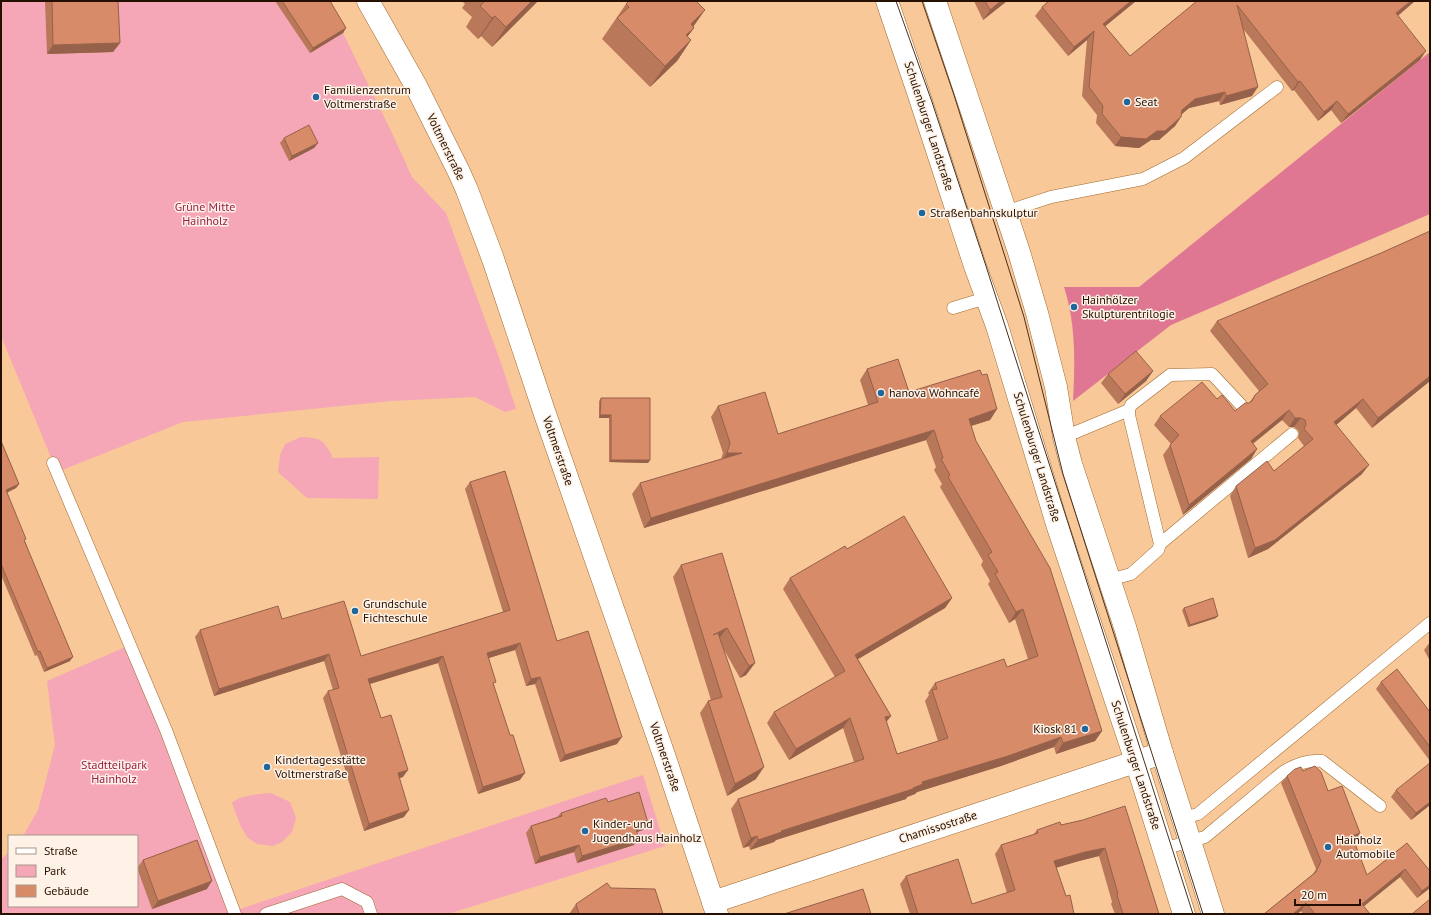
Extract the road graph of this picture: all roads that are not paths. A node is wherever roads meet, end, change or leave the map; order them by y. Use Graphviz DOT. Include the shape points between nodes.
graph roads {
  1 [pos="368,1"];
  2 [pos="886,1"];
  3 [pos="935,1"];
  4 [pos="1277,87"];
  5 [pos="1005,212"];
  6 [pos="986,298"];
  7 [pos="954,308"];
  8 [pos="1241,405"];
  9 [pos="1129,410"];
  10 [pos="1292,434"];
  11 [pos="1064,437"];
  12 [pos="53,462"];
  13 [pos="1160,544"];
  14 [pos="1108,580"];
  15 [pos="1430,623"];
  16 [pos="1162,753"];
  17 [pos="1136,761"];
  18 [pos="1380,806"];
  19 [pos="1184,818"];
  20 [pos="1191,841"];
  21 [pos="1163,848"];
  22 [pos="715,908"];
  23 [pos="231,913"];
  24 [pos="266,914"];
  25 [pos="371,914"];
  26 [pos="1184,914"];
  27 [pos="1213,914"];
  1 -- 22 [label="main road, Voltmerstraße" via="416,86 467,190 493,259"];
  2 -- 6 [label="main road, Schulenburger Landstraße"];
  3 -- 5 [label="main road"];
  4 -- 5 [label="lane" via="1184,158 1143,179 1051,197"];
  5 -- 11 [label="main road" via="1056,387"];
  6 -- 7 [label="lane"];
  6 -- 17 [label="main road, Schulenburger Landstraße" via="997,326 1058,527"];
  8 -- 9 [label="lane" via="1212,374 1170,375 1133,402"];
  9 -- 11 [label="lane"];
  9 -- 13 [label="lane"];
  10 -- 13 [label="lane"];
  11 -- 14 [label="main road"];
  12 -- 23 [label="lane" via="166,730"];
  13 -- 14 [label="lane" via="1158,550 1131,574"];
  14 -- 16 [label="main road" via="1125,627"];
  15 -- 19 [label="lane" via="1198,814"];
  16 -- 17 [label="main road, Chamissostraße"];
  16 -- 19 [label="main road"];
  17 -- 21 [label="main road, Schulenburger Landstraße"];
  17 -- 22 [label="main road, Chamissostraße"];
  18 -- 20 [label="lane" via="1322,761 1311,760 1296,764 1283,772 1205,837"];
  19 -- 20 [label="main road"];
  20 -- 21 [label="lane"];
  20 -- 27 [label="main road"];
  21 -- 26 [label="main road, Schulenburger Landstraße"];
  24 -- 25 [label="lane" via="342,889 367,902"];
}
